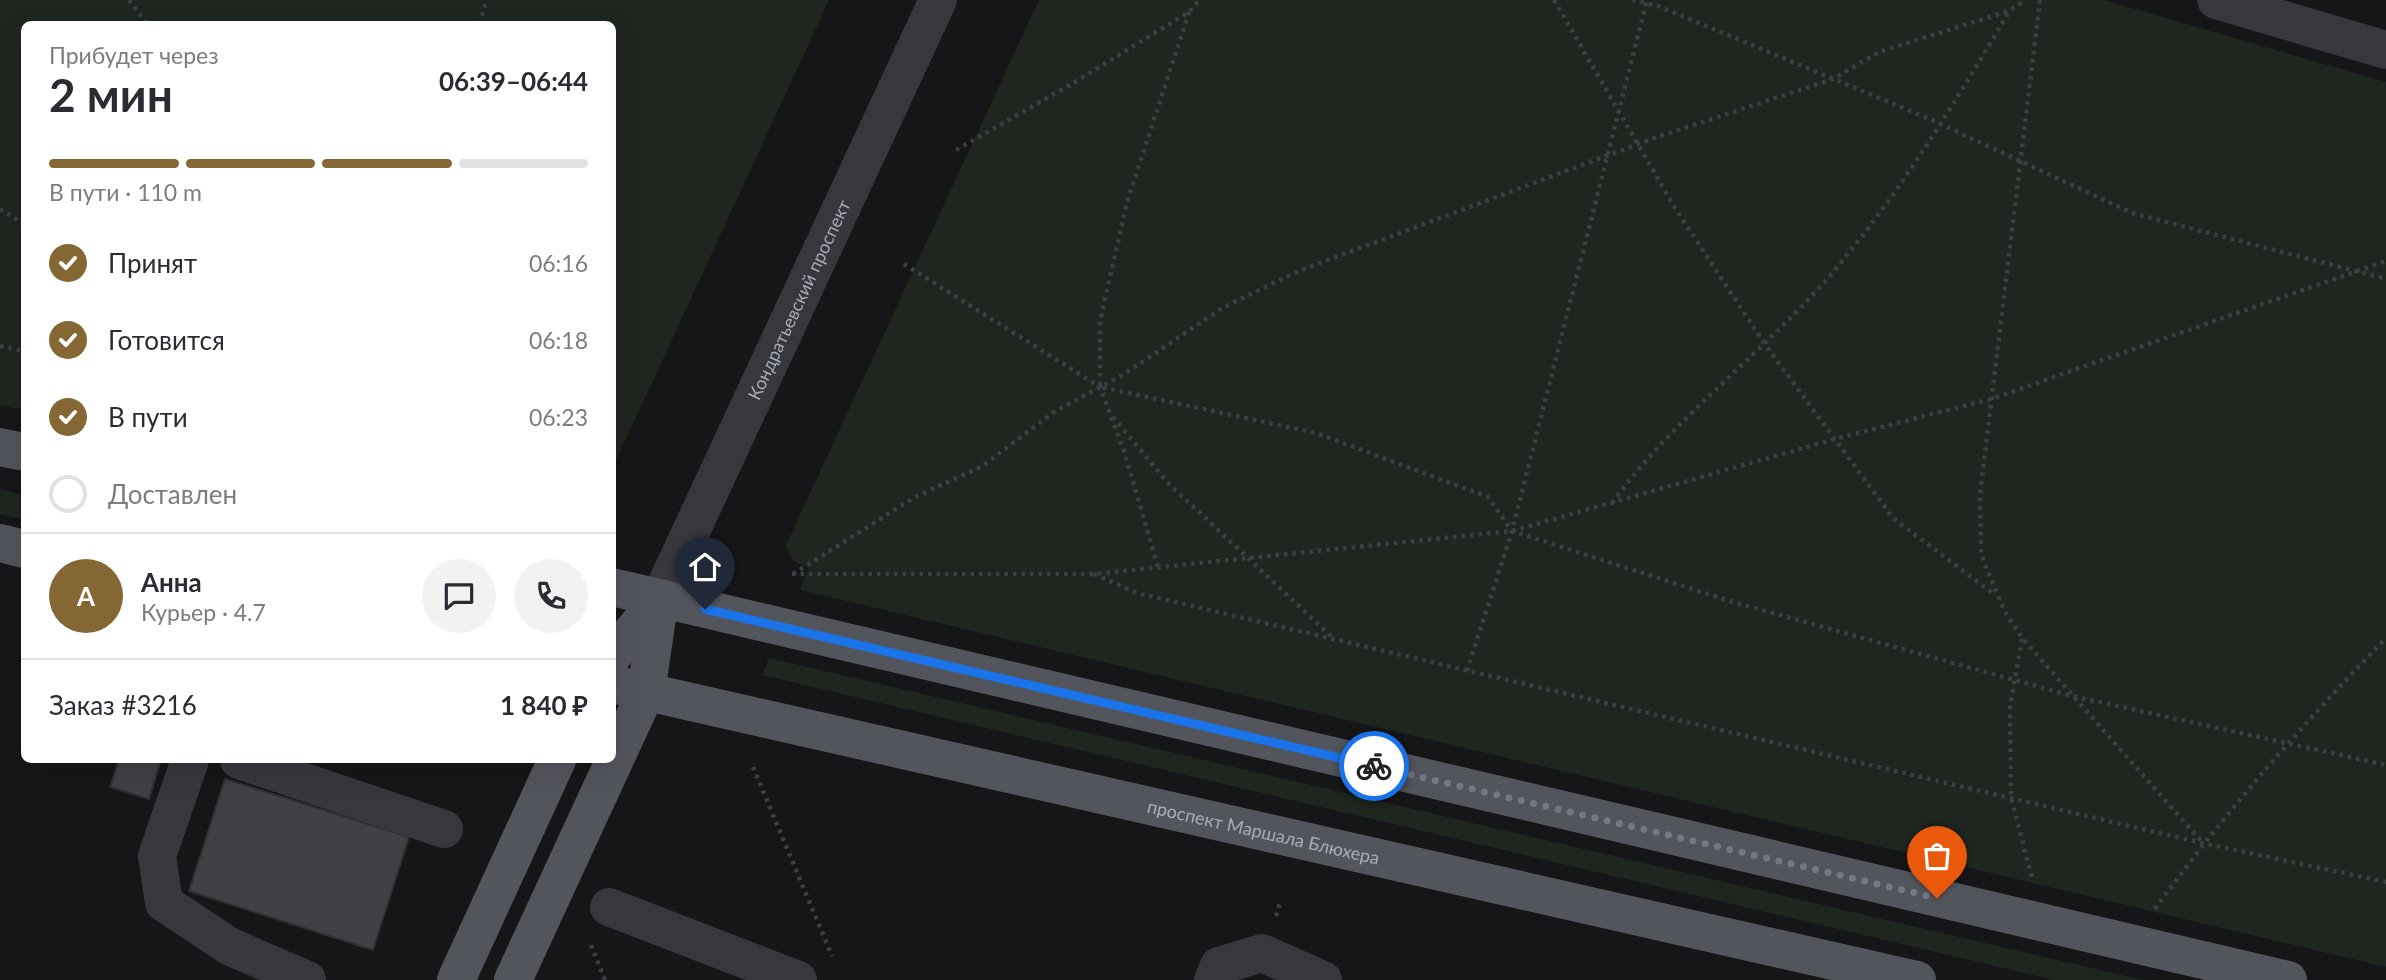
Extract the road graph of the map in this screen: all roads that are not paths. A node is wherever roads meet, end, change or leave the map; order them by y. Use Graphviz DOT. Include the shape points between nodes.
graph roads {
  1 [pos="938,0"];
  2 [pos="2216,0"];
  3 [pos="2386,50"];
  4 [pos="0,447"];
  5 [pos="21,451"];
  6 [pos="0,543"];
  7 [pos="21,548"];
  8 [pos="616,588"];
  9 [pos="660,598"];
  10 [pos="616,651"];
  11 [pos="629,688"];
  12 [pos="616,721"];
  13 [pos="189,763"];
  14 [pos="248,763"];
  15 [pos="556,763"];
  16 [pos="599,763"];
  17 [pos="444,829"];
  18 [pos="609,907"];
  19 [pos="307,980"];
  20 [pos="456,980"];
  21 [pos="513,980"];
  22 [pos="799,980"];
  23 [pos="1213,980"];
  24 [pos="1323,980"];
  25 [pos="1917,980"];
  26 [pos="2288,980"];
  1 -- 9 [label="street, Кондратьевский проспект"];
  2 -- 3 [label="street"];
  4 -- 5 [label="main road"];
  6 -- 7 [label="main road"];
  8 -- 9 [label="main road"];
  9 -- 10 [label="main road, Кондратьевский проспект"];
  9 -- 11 [label="main road, Кондратьевский проспект"];
  9 -- 26 [label="main road"];
  11 -- 12 [label="main road, Кондратьевский проспект"];
  11 -- 25 [label="main road, проспект Маршала Блюхера"];
  13 -- 19 [label="street" via="157,856 164,903 229,946"];
  14 -- 17 [label="street"];
  15 -- 20 [label="main road"];
  16 -- 21 [label="main road, Кондратьевский проспект"];
  18 -- 22 [label="street"];
  23 -- 24 [label="street" via="1219,966 1262,953"];
}
